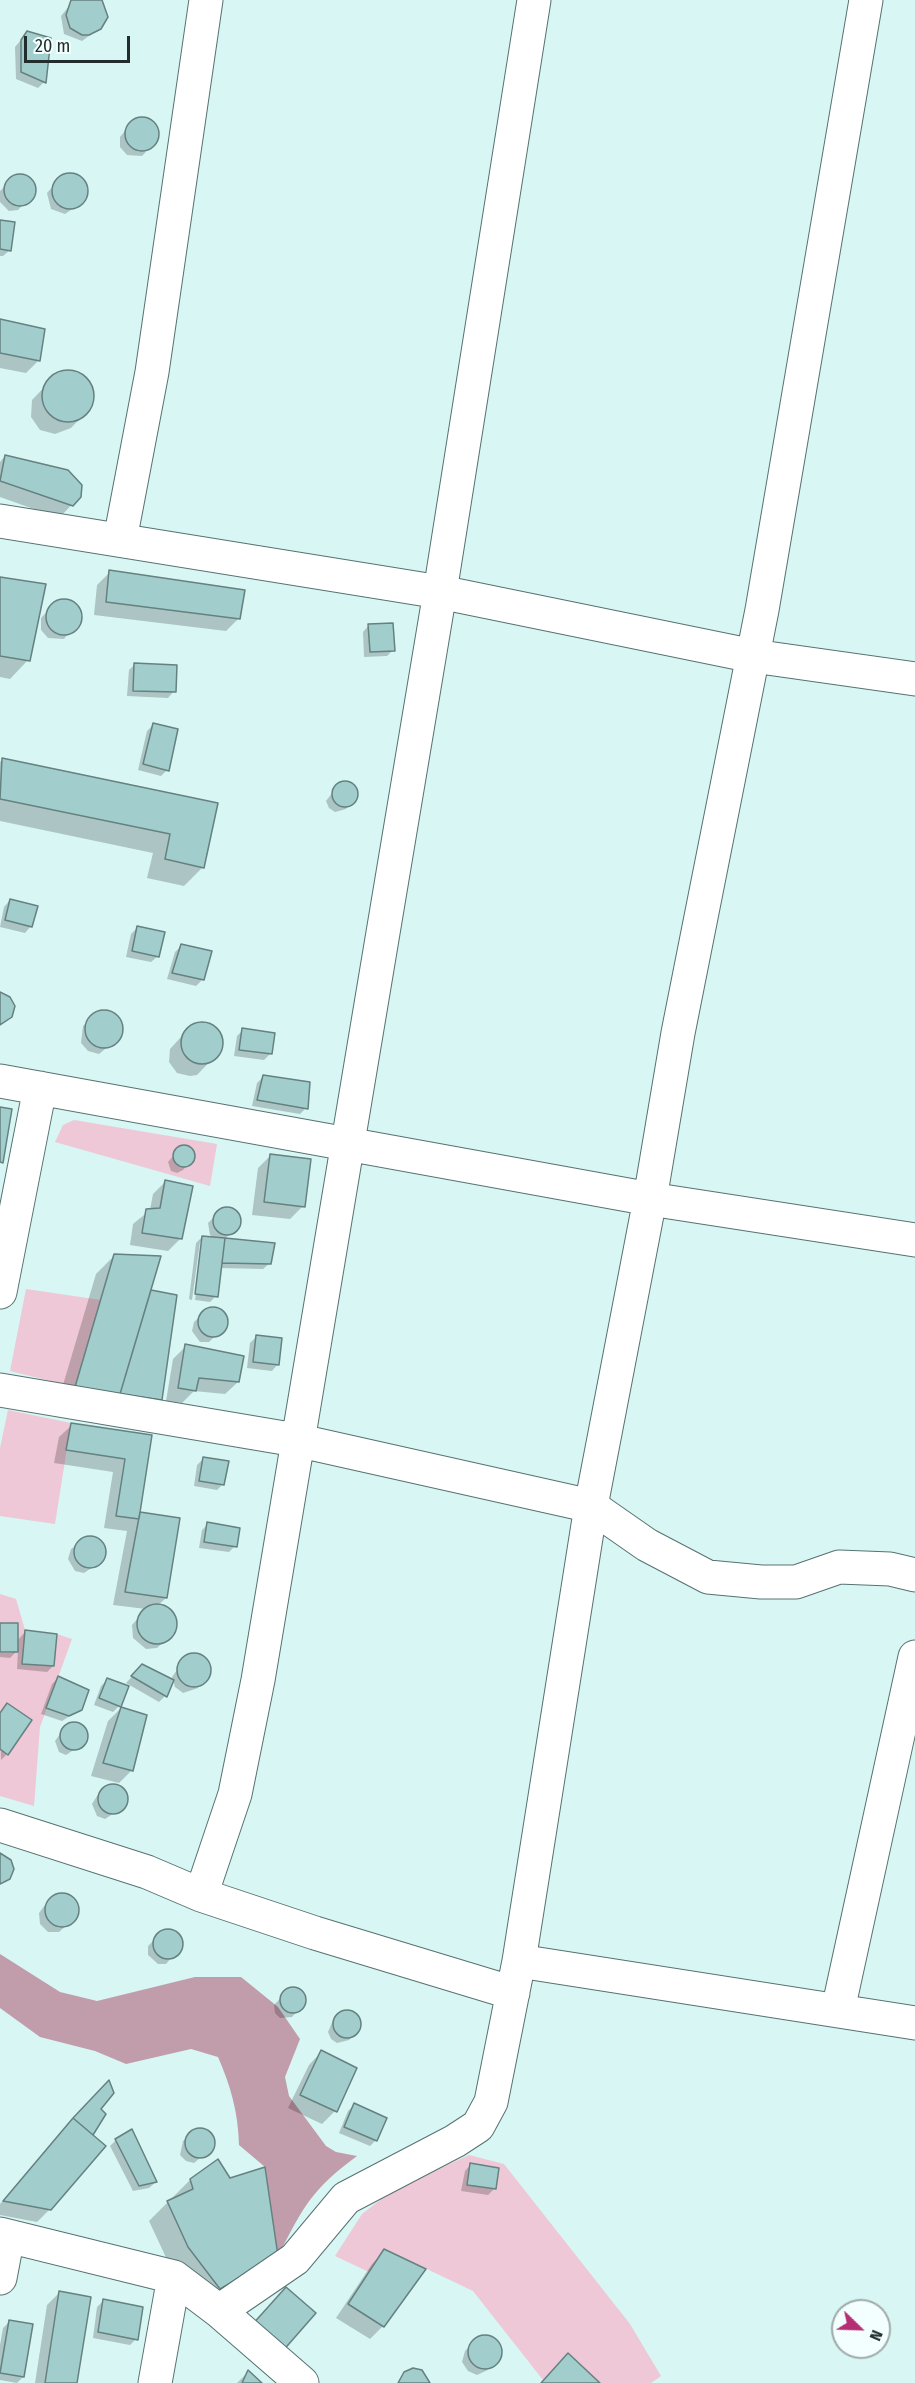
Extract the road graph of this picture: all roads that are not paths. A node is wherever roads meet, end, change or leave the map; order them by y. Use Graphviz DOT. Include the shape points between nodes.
graph roads {
  1 [pos="206,0"];
  2 [pos="534,0"];
  3 [pos="866,0"];
  4 [pos="0,520"];
  5 [pos="120,540"];
  6 [pos="440,592"];
  7 [pos="753,656"];
  8 [pos="915,679"];
  9 [pos="0,1081"];
  10 [pos="40,1088"];
  11 [pos="346,1144"];
  12 [pos="650,1199"];
  13 [pos="915,1240"];
  14 [pos="0,1292"];
  15 [pos="0,1390"];
  16 [pos="296,1440"];
  17 [pos="591,1506"];
  18 [pos="915,1575"];
  19 [pos="915,1657"];
  20 [pos="0,1825"];
  21 [pos="201,1895"];
  22 [pos="519,1961"];
  23 [pos="513,1993"];
  24 [pos="838,2010"];
  25 [pos="915,2023"];
  26 [pos="4,2235"];
  27 [pos="174,2277"];
  28 [pos="0,2278"];
  29 [pos="219,2311"];
  30 [pos="155,2383"];
  31 [pos="302,2383"];
  1 -- 5 [label="street" via="152,372"];
  2 -- 6 [label="street"];
  3 -- 7 [label="street"];
  4 -- 5 [label="street"];
  5 -- 6 [label="street"];
  6 -- 7 [label="street"];
  6 -- 11 [label="street"];
  7 -- 8 [label="street"];
  7 -- 12 [label="street" via="678,1033"];
  9 -- 10 [label="street"];
  10 -- 11 [label="street"];
  10 -- 14 [label="street"];
  11 -- 12 [label="street"];
  11 -- 16 [label="street"];
  12 -- 13 [label="street"];
  12 -- 17 [label="street"];
  15 -- 16 [label="street"];
  16 -- 17 [label="street"];
  16 -- 21 [label="street" via="238,1783"];
  17 -- 18 [label="street" via="647,1545 708,1577 796,1582 839,1567 890,1569"];
  17 -- 22 [label="street"];
  19 -- 24 [label="street"];
  20 -- 21 [label="street" via="147,1872"];
  21 -- 23 [label="street"];
  22 -- 23 [label="street"];
  22 -- 24 [label="street"];
  23 -- 29 [label="street" via="491,2102 478,2126 346,2198 295,2259"];
  24 -- 25 [label="street"];
  26 -- 27 [label="street"];
  26 -- 28 [label="street"];
  27 -- 29 [label="street"];
  27 -- 30 [label="street"];
  29 -- 31 [label="street"];
}
